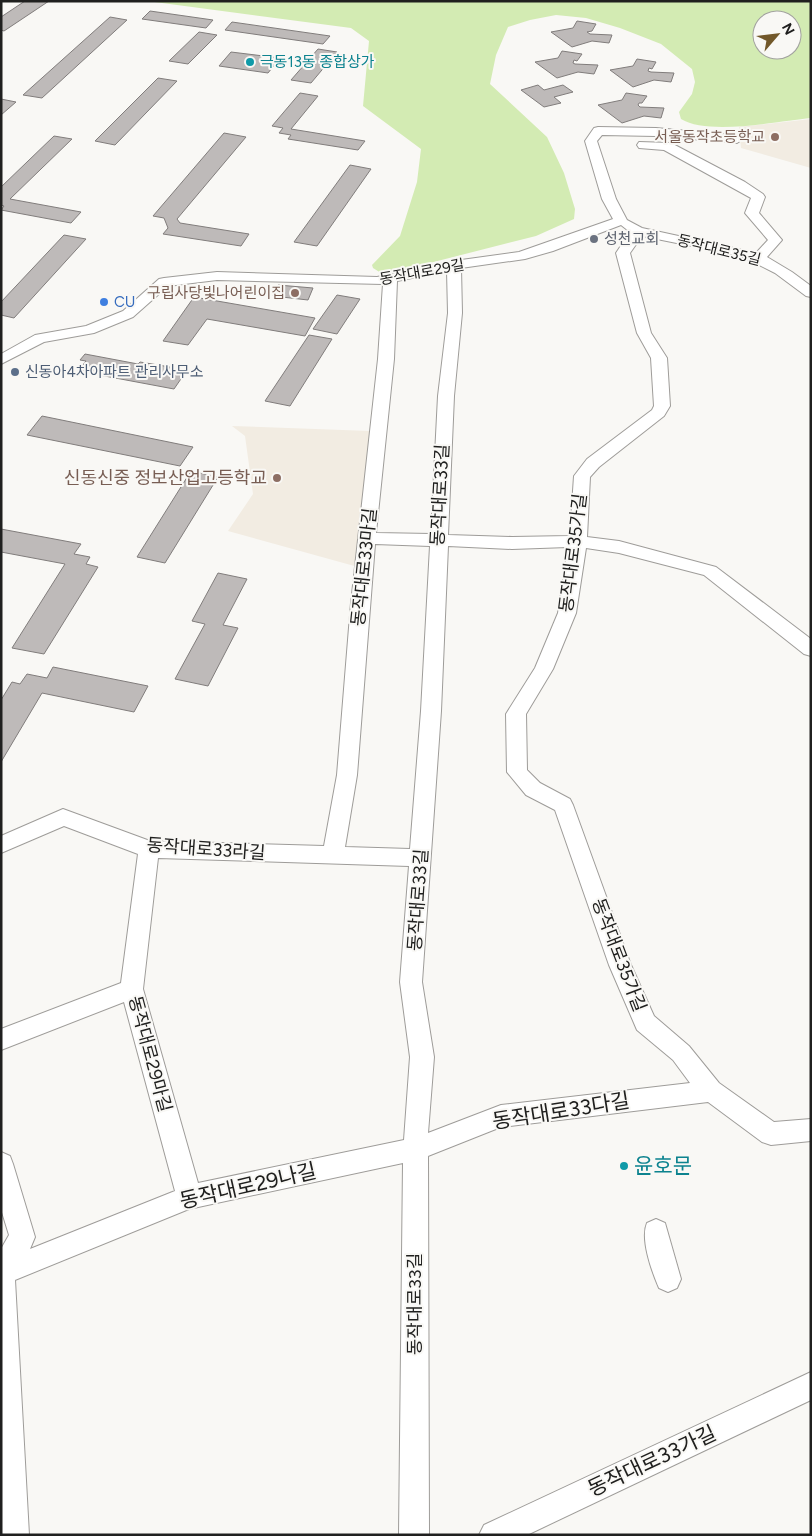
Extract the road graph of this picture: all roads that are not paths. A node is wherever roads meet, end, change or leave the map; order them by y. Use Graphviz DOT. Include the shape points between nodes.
graph roads {
  1 [pos="737,138"];
  2 [pos="591,141"];
  3 [pos="622,221"];
  4 [pos="638,231"];
  5 [pos="759,258"];
  6 [pos="454,265"];
  7 [pos="390,278"];
  8 [pos="811,293"];
  9 [pos="1,360"];
  10 [pos="367,538"];
  11 [pos="438,540"];
  12 [pos="578,541"];
  13 [pos="811,649"];
  14 [pos="1,845"];
  15 [pos="149,849"];
  16 [pos="333,855"];
  17 [pos="421,858"];
  18 [pos="132,989"];
  19 [pos="1,1040"];
  20 [pos="711,1091"];
  21 [pos="811,1130"];
  22 [pos="416,1149"];
  23 [pos="1,1164"];
  24 [pos="188,1197"];
  25 [pos="656,1232"];
  26 [pos="2,1273"];
  27 [pos="668,1279"];
  28 [pos="811,1386"];
  29 [pos="14,1535"];
  30 [pos="414,1535"];
  31 [pos="494,1535"];
  1 -- 2 [label="street" via="656,132 598,132"];
  2 -- 3 [label="street" via="609,199"];
  2 -- 5 [label="street" via="667,146 758,197 752,213 775,240"];
  3 -- 4 [label="street, 동작대로35길"];
  3 -- 6 [label="street, 동작대로29길" via="520,256"];
  4 -- 5 [label="street, 동작대로35길"];
  4 -- 12 [label="street, 동작대로35가길" via="623,253 644,333 659,358 662,406 658,413 593,463 582,476"];
  5 -- 8 [label="street, 동작대로35길" via="792,276"];
  6 -- 7 [label="street, 동작대로29길"];
  6 -- 11 [label="street, 동작대로33길" via="454,313"];
  7 -- 9 [label="street, 동작대로29길" via="326,281 217,276 164,282 128,314 89,330 40,338"];
  7 -- 10 [label="street, 동작대로33마길" via="386,359"];
  10 -- 11 [label="street"];
  10 -- 16 [label="street, 동작대로33마길" via="347,775"];
  11 -- 12 [label="street"];
  11 -- 17 [label="street, 동작대로33길"];
  12 -- 13 [label="street" via="619,547 710,571"];
  12 -- 20 [label="street, 동작대로35가길" via="567,613 544,669 516,714 517,772 532,789 563,805 620,965 645,1023 681,1053"];
  14 -- 15 [label="street, 동작대로33라길" via="63,817"];
  15 -- 16 [label="street, 동작대로33라길"];
  15 -- 18 [label="street, 동작대로29마길"];
  16 -- 17 [label="street, 동작대로33라길"];
  17 -- 22 [label="street, 동작대로33길" via="412,982 422,1056"];
  18 -- 19 [label="street"];
  18 -- 24 [label="street, 동작대로29마길"];
  20 -- 21 [label="street, 동작대로35가길" via="771,1134"];
  20 -- 22 [label="street, 동작대로33다길" via="501,1116"];
  22 -- 24 [label="street, 동작대로29나길"];
  22 -- 30 [label="street, 동작대로33길"];
  23 -- 26 [label="street" via="22,1237"];
  24 -- 26 [label="street, 동작대로29나길"];
  25 -- 27 [label="street"];
  26 -- 29 [label="street"];
  28 -- 31 [label="street, 동작대로33가길"];
}
